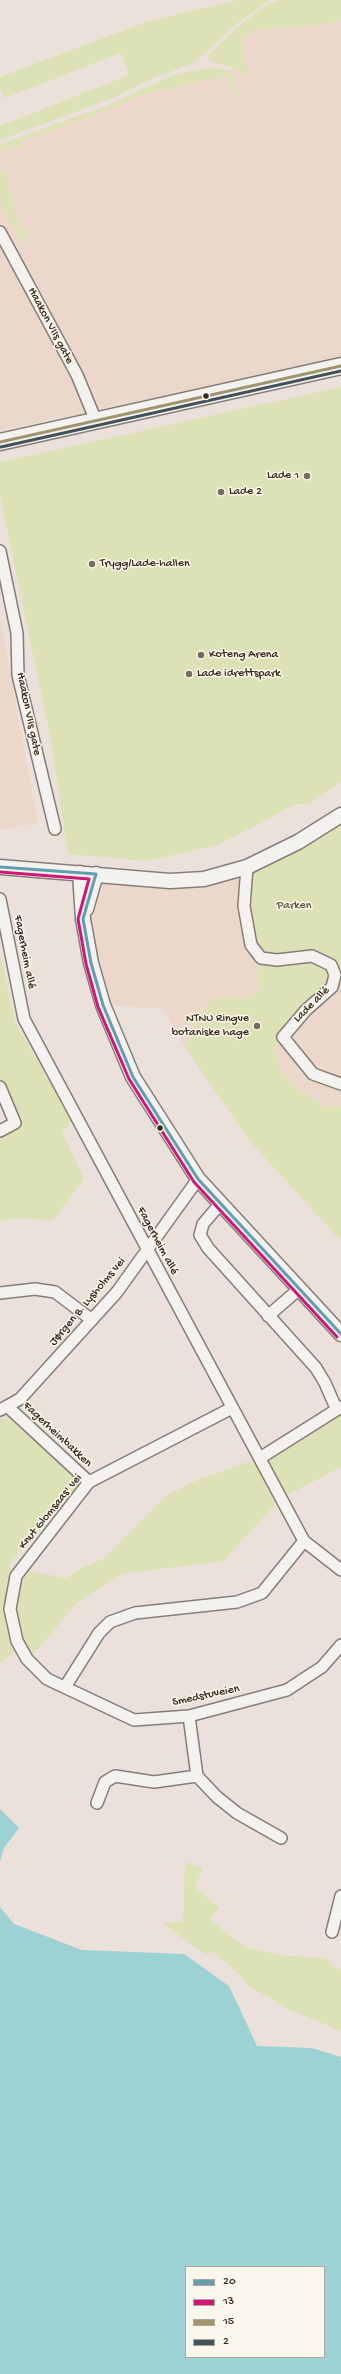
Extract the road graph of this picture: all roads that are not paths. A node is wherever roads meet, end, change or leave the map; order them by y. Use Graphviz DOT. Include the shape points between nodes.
graph roads {
  1 [pos="0,232"];
  2 [pos="341,366"];
  3 [pos="96,421"];
  4 [pos="0,442"];
  5 [pos="0,551"];
  6 [pos="341,815"];
  7 [pos="55,829"];
  8 [pos="0,867"];
  9 [pos="247,867"];
  10 [pos="80,873"];
  11 [pos="96,874"];
  12 [pos="0,899"];
  13 [pos="83,919"];
  14 [pos="341,1084"];
  15 [pos="0,1088"];
  16 [pos="0,1131"];
  17 [pos="198,1179"];
  18 [pos="220,1204"];
  19 [pos="147,1251"];
  20 [pos="299,1289"];
  21 [pos="0,1294"];
  22 [pos="268,1316"];
  23 [pos="92,1320"];
  24 [pos="341,1334"];
  25 [pos="232,1408"];
  26 [pos="338,1408"];
  27 [pos="4,1409"];
  28 [pos="260,1458"];
  29 [pos="89,1482"];
  30 [pos="304,1541"];
  31 [pos="341,1570"];
  32 [pos="341,1645"];
  33 [pos="66,1687"];
  34 [pos="189,1716"];
  35 [pos="197,1776"];
  36 [pos="98,1803"];
  37 [pos="280,1838"];
  38 [pos="341,1896"];
  39 [pos="332,1932"];
  1 -- 3 [label="street, Haakon VIIs gate" via="86,394"];
  2 -- 3 [label="main road"];
  3 -- 4 [label="main road"];
  5 -- 7 [label="street, Haakon VIIs gate" via="17,632 18,675"];
  6 -- 9 [label="street" via="298,842"];
  8 -- 10 [label="street"];
  9 -- 11 [label="street" via="204,879 170,881"];
  9 -- 14 [label="street, Lade allé" via="244,906 251,945 261,958 277,960 312,956 332,965 336,975 332,987 306,1010 284,1037 313,1074"];
  10 -- 11 [label="street"];
  10 -- 13 [label="street"];
  11 -- 13 [label="street"];
  12 -- 19 [label="street, Fagerheim allé" via="24,1019"];
  13 -- 17 [label="street" via="91,963 103,1005 133,1077"];
  15 -- 16 [label="street" via="15,1123"];
  17 -- 18 [label="street"];
  17 -- 19 [label="street, Jørgen B. Lysholms vei"];
  18 -- 20 [label="street"];
  18 -- 22 [label="street" via="203,1224 200,1235 208,1248"];
  19 -- 23 [label="street, Jørgen B. Lysholms vei" via="117,1292"];
  19 -- 25 [label="street, Fagerheim allé"];
  20 -- 22 [label="street"];
  20 -- 24 [label="street"];
  21 -- 23 [label="street" via="35,1289 55,1292"];
  22 -- 26 [label="street" via="316,1368"];
  23 -- 27 [label="street, Jørgen B. Lysholms vei" via="20,1399"];
  25 -- 28 [label="street, Fagerheim allé"];
  25 -- 29 [label="street, Knut Glomsaas' vei"];
  26 -- 28 [label="street"];
  27 -- 29 [label="street, Fagerheimbakken"];
  28 -- 30 [label="street, Fagerheim allé"];
  29 -- 33 [label="street, Knut Glomsaas' vei" via="16,1576 10,1609 16,1641 27,1659 47,1680"];
  30 -- 31 [label="street, Fagerheim allé"];
  30 -- 33 [label="street" via="262,1593 237,1602 135,1613 110,1622 99,1633"];
  32 -- 34 [label="street, Smedstuveien" via="322,1667 287,1690"];
  33 -- 34 [label="street, Smedstuveien" via="134,1720"];
  34 -- 35 [label="street"];
  35 -- 36 [label="street" via="154,1782 114,1776 105,1782"];
  35 -- 37 [label="street" via="237,1813"];
  38 -- 39 [label="street"];
}
